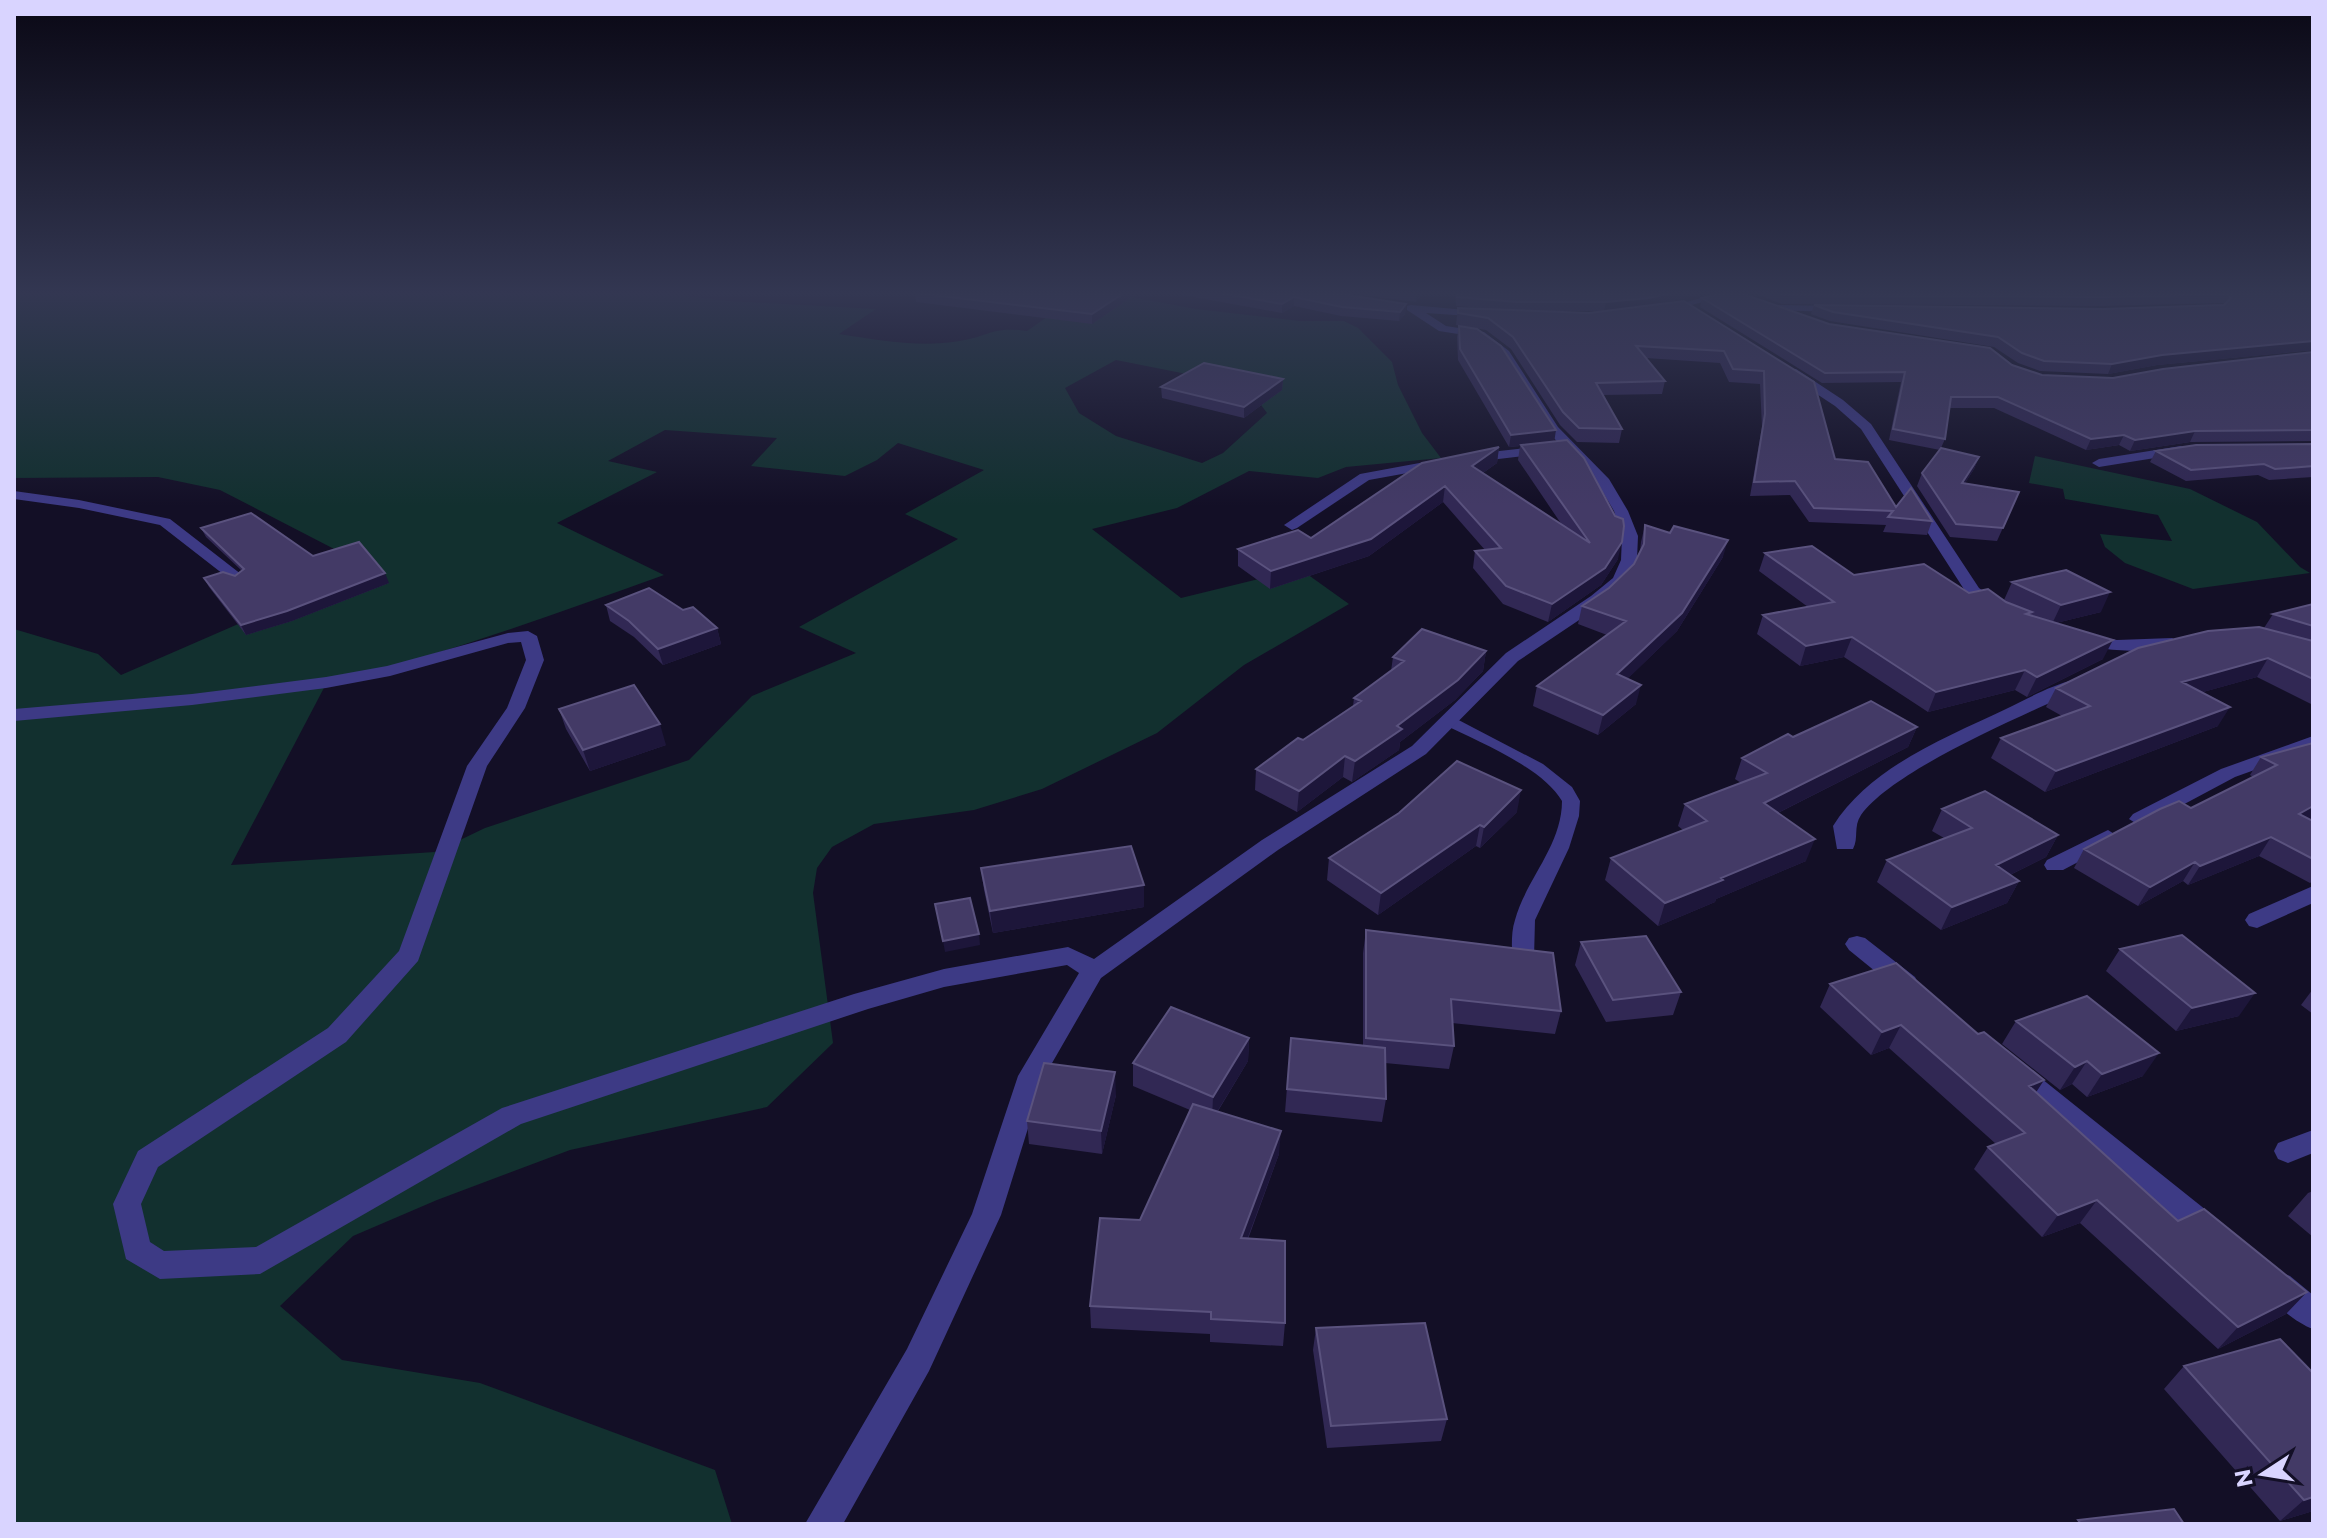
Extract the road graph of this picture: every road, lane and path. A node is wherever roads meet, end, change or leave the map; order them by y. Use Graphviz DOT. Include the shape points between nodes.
graph roads {
  1 [pos="1511,363"];
  2 [pos="1778,363"];
  3 [pos="1568,448"];
  4 [pos="2202,448"];
  5 [pos="2099,463"];
  6 [pos="14,495"];
  7 [pos="1292,525"];
  8 [pos="238,578"];
  9 [pos="2005,614"];
  10 [pos="2070,637"];
  11 [pos="2181,642"];
  12 [pos="2150,645"];
  13 [pos="2123,662"];
  14 [pos="2087,679"];
  15 [pos="14,715"];
  16 [pos="1449,720"];
  17 [pos="2313,742"];
  18 [pos="1845,844"];
  19 [pos="2055,865"];
  20 [pos="2313,894"];
  21 [pos="2257,920"];
  22 [pos="1857,944"];
  23 [pos="1523,958"];
  24 [pos="1092,972"];
  25 [pos="1931,1004"];
  26 [pos="1993,1054"];
  27 [pos="2227,1244"];
  28 [pos="2264,1274"];
  29 [pos="2313,1314"];
  30 [pos="823,1524"];
  1 -- 3 [label="street"];
  2 -- 9 [label="street" via="1856,416 1884,450 1973,591"];
  3 -- 7 [label="street" via="1365,477"];
  3 -- 16 [label="street" via="1604,482 1621,511 1630,536 1629,560 1620,580 1512,657"];
  4 -- 5 [label="street"];
  6 -- 8 [label="street" via="165,522"];
  10 -- 12 [label="street"];
  11 -- 12 [label="street"];
  12 -- 13 [label="street"];
  14 -- 18 [label="street" via="1978,728 1880,787 1848,818"];
  15 -- 24 [label="street" via="257,695 375,675 505,637 528,636 532,648 535,660 516,708 477,766 410,955 337,1035 148,1159 127,1204 137,1250 160,1265 260,1260 512,1116 863,1001 944,978 1068,956"];
  16 -- 23 [label="lane" via="1559,783 1571,801 1549,872 1524,915"];
  16 -- 24 [label="street" via="1419,750 1270,845"];
  17 -- 19 [label="street" via="2228,773"];
  20 -- 21 [label="street"];
  22 -- 25 [label="street"];
  24 -- 30 [label="street" via="1031,1076 986,1215 918,1360"];
  26 -- 27 [label="street"];
  28 -- 29 [label="street"];
}
